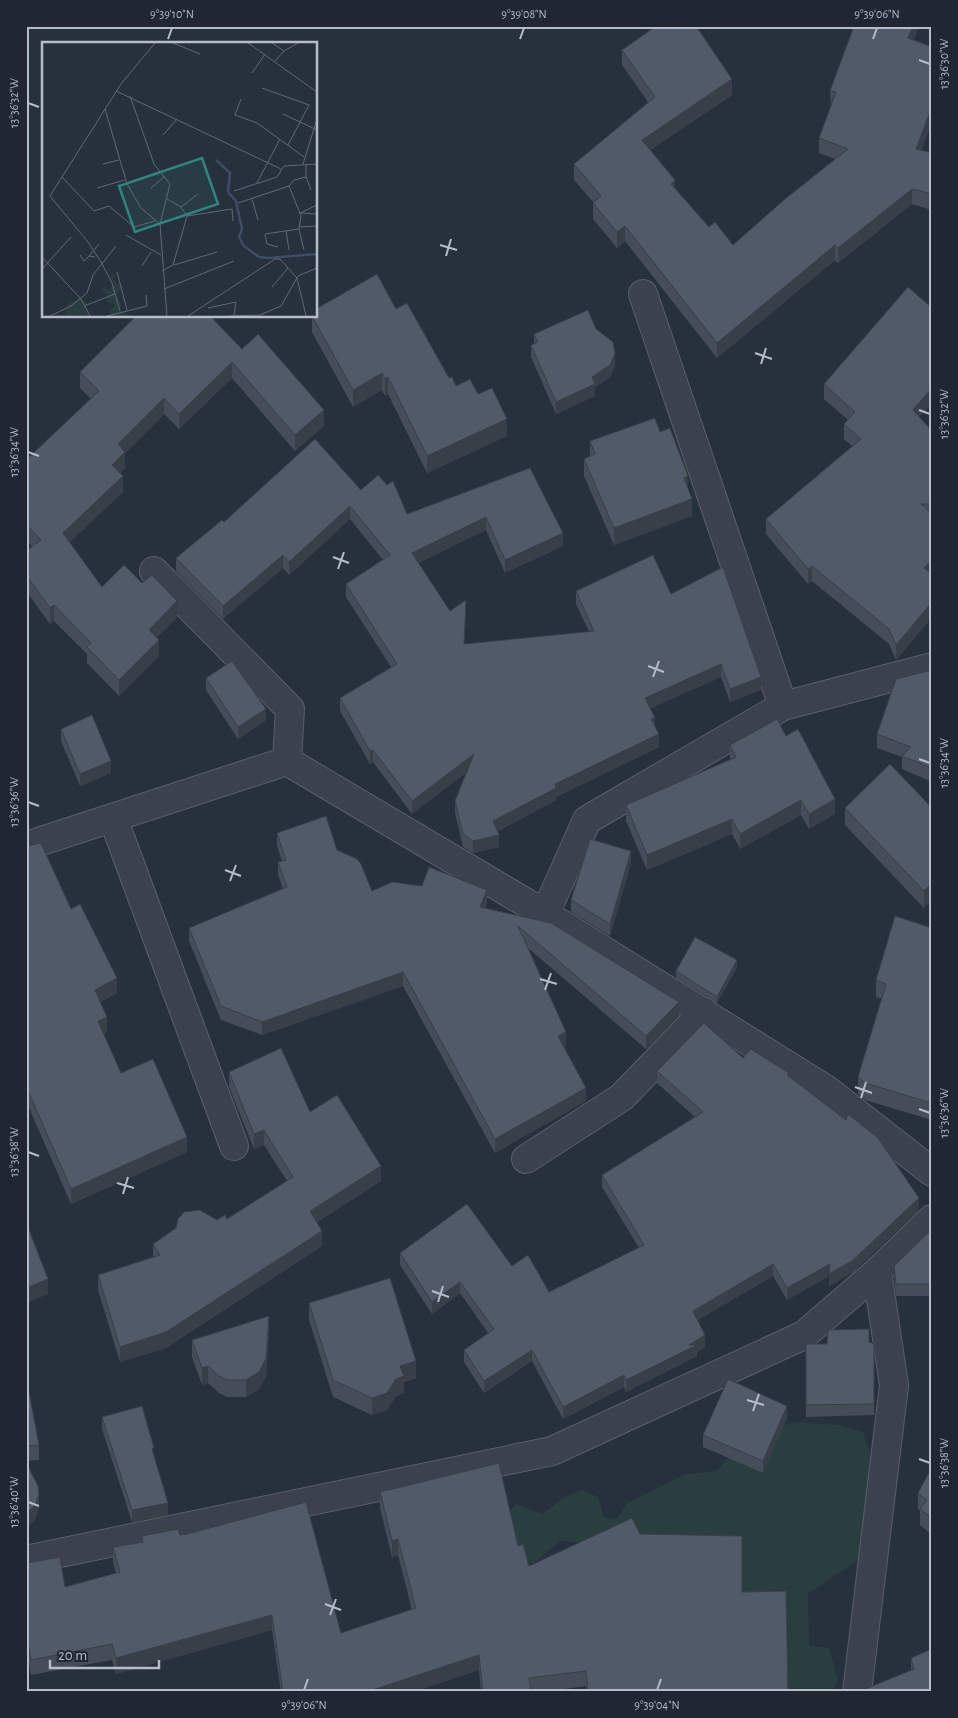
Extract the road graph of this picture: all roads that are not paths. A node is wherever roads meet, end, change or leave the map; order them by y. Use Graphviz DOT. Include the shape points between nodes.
graph roads {
  1 [pos="642,294"];
  2 [pos="154,571"];
  3 [pos="932,667"];
  4 [pos="783,706"];
  5 [pos="287,761"];
  6 [pos="113,818"];
  7 [pos="26,846"];
  8 [pos="545,914"];
  9 [pos="704,1012"];
  10 [pos="234,1146"];
  11 [pos="526,1159"];
  12 [pos="932,1172"];
  13 [pos="932,1219"];
  14 [pos="877,1272"];
  15 [pos="26,1560"];
  16 [pos="857,1692"];
  1 -- 4 [label="street"];
  2 -- 5 [label="street" via="290,709"];
  3 -- 4 [label="street"];
  4 -- 8 [label="street" via="587,820"];
  5 -- 6 [label="street"];
  5 -- 8 [label="street"];
  6 -- 7 [label="street"];
  6 -- 10 [label="street"];
  8 -- 9 [label="street"];
  9 -- 11 [label="street" via="622,1097"];
  9 -- 12 [label="street" via="827,1090"];
  13 -- 14 [label="street"];
  14 -- 15 [label="street" via="804,1335 552,1451"];
  14 -- 16 [label="street" via="894,1385"];
}
